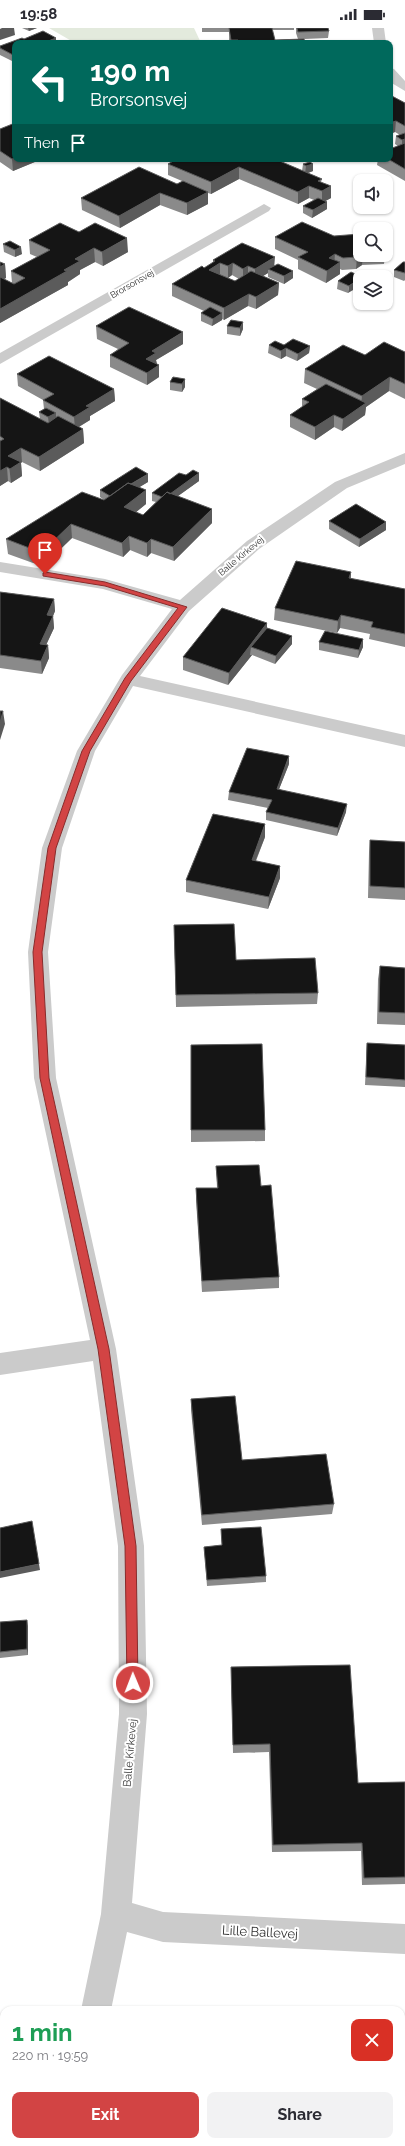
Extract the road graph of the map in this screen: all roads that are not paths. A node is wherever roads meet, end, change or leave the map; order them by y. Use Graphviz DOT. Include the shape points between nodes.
graph roads {
  1 [pos="378,28"];
  2 [pos="380,40"];
  3 [pos="393,76"];
  4 [pos="405,87"];
  5 [pos="264,208"];
  6 [pos="0,359"];
  7 [pos="405,458"];
  8 [pos="0,567"];
  9 [pos="183,607"];
  10 [pos="128,679"];
  11 [pos="405,741"];
  12 [pos="104,1349"];
  13 [pos="0,1364"];
  14 [pos="116,1914"];
  15 [pos="405,1938"];
  16 [pos="97,2006"];
  1 -- 2 [label="street"];
  3 -- 4 [label="street"];
  5 -- 6 [label="street, Brorsonsvej"];
  7 -- 9 [label="street, Balle Kirkevej" via="341,485 252,544"];
  8 -- 9 [label="street" via="105,584"];
  9 -- 10 [label="street, Balle Kirkevej"];
  10 -- 11 [label="street"];
  10 -- 12 [label="street, Balle Kirkevej" via="86,751 52,848 38,952 45,1078"];
  12 -- 13 [label="street"];
  12 -- 14 [label="street, Balle Kirkevej" via="131,1546 133,1714"];
  14 -- 15 [label="street, Lille Ballevej" via="163,1927"];
  14 -- 16 [label="street, Balle Kirkevej"];
}
